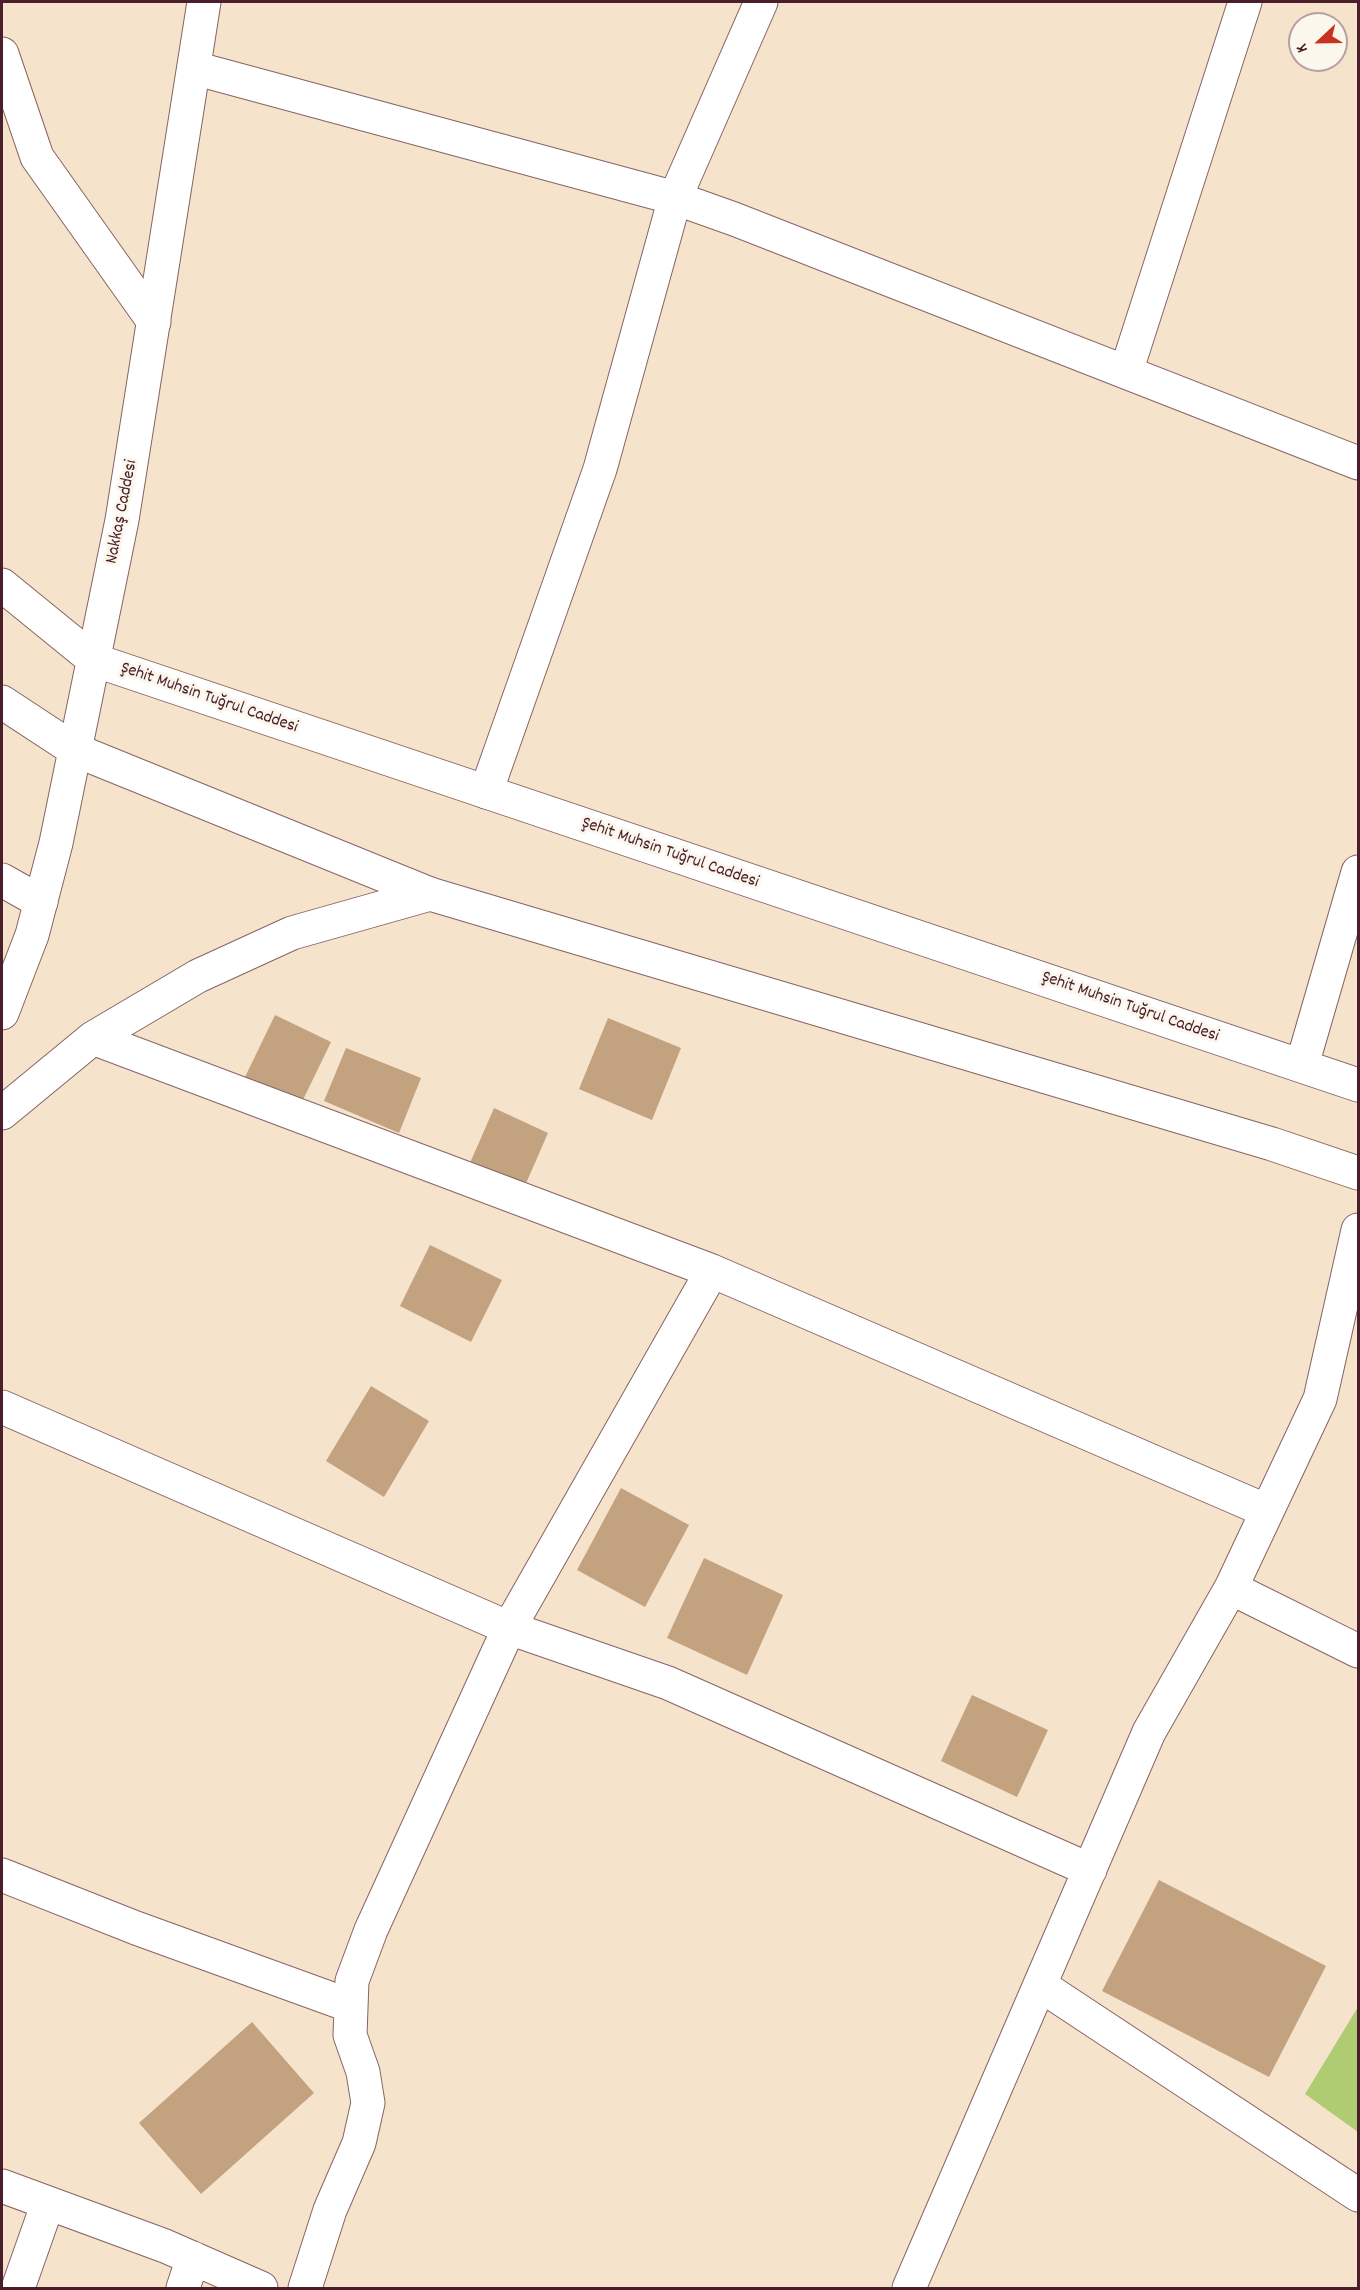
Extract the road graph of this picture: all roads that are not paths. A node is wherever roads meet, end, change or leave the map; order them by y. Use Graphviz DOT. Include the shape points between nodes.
graph roads {
  1 [pos="204,2"];
  2 [pos="761,2"];
  3 [pos="1245,2"];
  4 [pos="2,54"];
  5 [pos="194,68"];
  6 [pos="675,198"];
  7 [pos="154,322"];
  8 [pos="1126,372"];
  9 [pos="1359,462"];
  10 [pos="2,585"];
  11 [pos="94,660"];
  12 [pos="2,702"];
  13 [pos="75,750"];
  14 [pos="486,792"];
  15 [pos="1359,872"];
  16 [pos="2,880"];
  17 [pos="430,894"];
  18 [pos="41,903"];
  19 [pos="2,1013"];
  20 [pos="93,1038"];
  21 [pos="1302,1065"];
  22 [pos="1359,1085"];
  23 [pos="2,1113"];
  24 [pos="1359,1173"];
  25 [pos="1359,1230"];
  26 [pos="712,1271"];
  27 [pos="2,1407"];
  28 [pos="1267,1511"];
  29 [pos="1232,1588"];
  30 [pos="509,1628"];
  31 [pos="1359,1651"];
  32 [pos="1090,1869"];
  33 [pos="2,1875"];
  34 [pos="1040,1985"];
  35 [pos="351,2006"];
  36 [pos="2,2186"];
  37 [pos="1359,2195"];
  38 [pos="48,2203"];
  39 [pos="188,2273"];
  40 [pos="18,2289"];
  41 [pos="261,2289"];
  42 [pos="305,2289"];
  43 [pos="909,2289"];
  1 -- 5 [label="street, Nakkaş Caddesi"];
  2 -- 6 [label="street"];
  3 -- 8 [label="street"];
  4 -- 7 [label="street" via="37,157"];
  5 -- 6 [label="street"];
  5 -- 7 [label="street, Nakkaş Caddesi"];
  6 -- 8 [label="street"];
  6 -- 14 [label="street" via="600,469"];
  7 -- 11 [label="street, Nakkaş Caddesi" via="129,485"];
  8 -- 9 [label="street"];
  10 -- 11 [label="street, Şehit Muhsin Tuğrul Caddesi"];
  11 -- 13 [label="street, Nakkaş Caddesi"];
  11 -- 14 [label="street, Şehit Muhsin Tuğrul Caddesi"];
  12 -- 13 [label="street"];
  13 -- 17 [label="street"];
  13 -- 18 [label="street, Nakkaş Caddesi"];
  14 -- 21 [label="street, Şehit Muhsin Tuğrul Caddesi"];
  15 -- 21 [label="street"];
  16 -- 18 [label="street"];
  17 -- 20 [label="street" via="292,933 198,976"];
  17 -- 24 [label="street"];
  18 -- 19 [label="street, Nakkaş Caddesi"];
  20 -- 23 [label="street"];
  20 -- 26 [label="street"];
  21 -- 22 [label="street, Şehit Muhsin Tuğrul Caddesi"];
  25 -- 28 [label="street" via="1320,1399"];
  26 -- 28 [label="street"];
  26 -- 30 [label="street"];
  27 -- 30 [label="street"];
  28 -- 29 [label="street"];
  29 -- 31 [label="street"];
  29 -- 32 [label="street" via="1149,1732"];
  30 -- 32 [label="street" via="668,1683"];
  30 -- 35 [label="street" via="371,1929 352,1981"];
  32 -- 34 [label="street"];
  33 -- 35 [label="street"];
  34 -- 37 [label="street"];
  34 -- 43 [label="street"];
  35 -- 42 [label="street" via="351,2035 368,2103 359,2143 330,2210"];
  36 -- 38 [label="street"];
  38 -- 39 [label="street" via="165,2246"];
  38 -- 40 [label="street"];
  39 -- 41 [label="street"];
}
